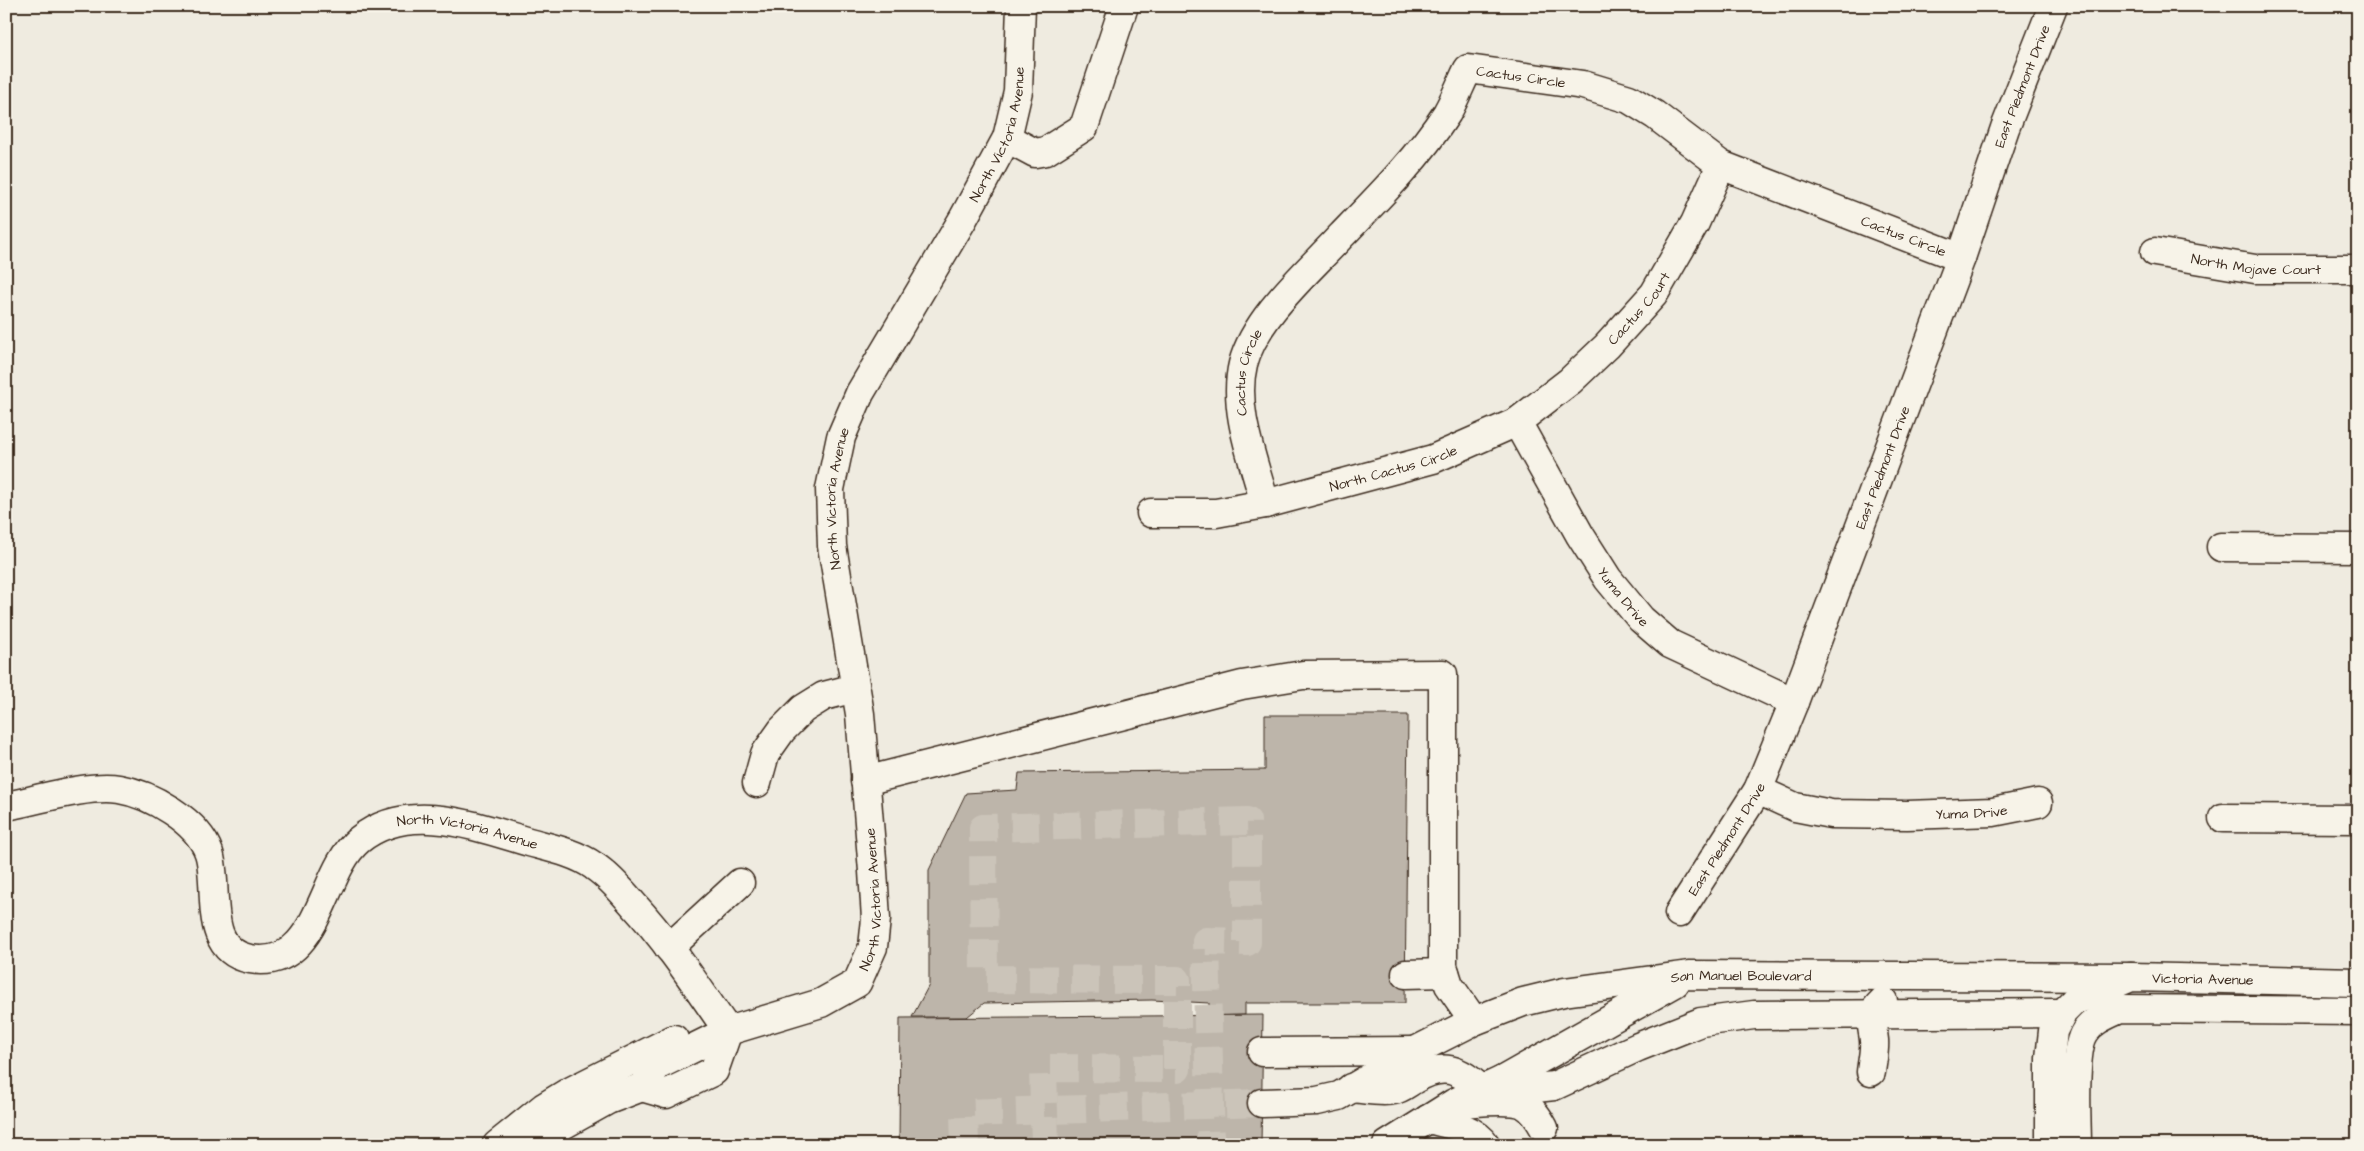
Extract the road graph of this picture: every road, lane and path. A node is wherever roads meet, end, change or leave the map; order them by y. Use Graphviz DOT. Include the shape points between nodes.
graph roads {
  1 [pos="1020,6"];
  2 [pos="1124,6"];
  3 [pos="2053,6"];
  4 [pos="1007,138"];
  5 [pos="1721,166"];
  6 [pos="2155,252"];
  7 [pos="1961,258"];
  8 [pos="2358,269"];
  9 [pos="1518,422"];
  10 [pos="1265,504"];
  11 [pos="1151,513"];
  12 [pos="2221,547"];
  13 [pos="2358,548"];
  14 [pos="856,688"];
  15 [pos="1794,702"];
  16 [pos="866,781"];
  17 [pos="757,783"];
  18 [pos="1758,790"];
  19 [pos="2038,803"];
  20 [pos="6,806"];
  21 [pos="2223,818"];
  22 [pos="2358,819"];
  23 [pos="740,883"];
  24 [pos="1679,912"];
  25 [pos="669,948"];
  26 [pos="1445,973"];
  27 [pos="1406,974"];
  28 [pos="1690,974"];
  29 [pos="1933,975"];
  30 [pos="2049,975"];
  31 [pos="2131,977"];
  32 [pos="2358,982"];
  33 [pos="2358,1011"];
  34 [pos="1871,1018"];
  35 [pos="1474,1021"];
  36 [pos="2058,1022"];
  37 [pos="728,1031"];
  38 [pos="1415,1051"];
  39 [pos="1262,1052"];
  40 [pos="1863,1072"];
  41 [pos="1351,1088"];
  42 [pos="1493,1090"];
  43 [pos="1262,1103"];
  44 [pos="572,1105"];
  45 [pos="1423,1130"];
  46 [pos="1536,1132"];
  47 [pos="533,1140"];
  48 [pos="497,1145"];
  49 [pos="1387,1145"];
  50 [pos="1486,1145"];
  51 [pos="2050,1145"];
  52 [pos="2077,1145"];
  1 -- 4 [label="street, North Victoria Avenue" via="1018,90"];
  2 -- 4 [label="street" via="1084,127 1046,151 1035,153"];
  3 -- 7 [label="street, East Piedmont Drive" via="2005,128"];
  4 -- 14 [label="street, North Victoria Avenue" via="860,393 841,436 830,489 832,546"];
  5 -- 7 [label="street, Cactus Circle"];
  5 -- 9 [label="street, Cactus Court" via="1695,223 1654,294 1607,346"];
  5 -- 10 [label="street, Cactus Circle" via="1629,99 1583,85 1468,69 1447,112 1426,141 1280,302 1257,333 1243,363 1240,393 1244,423"];
  6 -- 8 [label="street, North Mojave Court" via="2256,269"];
  7 -- 15 [label="street, East Piedmont Drive"];
  9 -- 10 [label="street, North Cactus Circle" via="1433,459"];
  9 -- 15 [label="street, Yuma Drive" via="1580,535 1608,579 1641,619 1670,644"];
  10 -- 11 [label="street, North Cactus Circle" via="1216,514"];
  12 -- 13 [label="street"];
  14 -- 16 [label="street, North Victoria Avenue"];
  14 -- 17 [label="street" via="824,696 803,709 765,754"];
  15 -- 18 [label="street, East Piedmont Drive"];
  16 -- 26 [label="street" via="1251,683 1303,675 1443,674 1442,966"];
  16 -- 37 [label="street, North Victoria Avenue" via="876,919 873,947 856,983 821,1003"];
  18 -- 19 [label="street, Yuma Drive" via="1795,807 1831,814 1993,812"];
  18 -- 24 [label="street, East Piedmont Drive"];
  20 -- 25 [label="street, North Victoria Avenue" via="97,788 118,789 164,806 198,835 208,851 219,935 227,948 239,956 254,959 283,955 299,943 324,901 343,857 356,842 374,828 423,818 479,827 567,853 594,865 618,887"];
  21 -- 22 [label="street"];
  23 -- 25 [label="street"];
  25 -- 37 [label="street, North Victoria Avenue"];
  26 -- 27 [label="street"];
  26 -- 35 [label="street"];
  28 -- 29 [label="street, San Manuel Boulevard"];
  28 -- 35 [label="street" via="1564,992 1523,1002"];
  28 -- 42 [label="street, San Manuel Boulevard"];
  29 -- 30 [label="street, San Manuel Boulevard"];
  29 -- 34 [label="street" via="1895,992"];
  30 -- 31 [label="street, Victoria Avenue"];
  31 -- 32 [label="street, Victoria Avenue"];
  31 -- 36 [label="street" via="2074,1001"];
  33 -- 52 [label="street" via="2120,1009 2099,1018 2084,1033 2078,1059"];
  34 -- 36 [label="street"];
  34 -- 40 [label="street" via="1874,1041"];
  34 -- 42 [label="street" via="1754,1015 1701,1022 1554,1086"];
  35 -- 38 [label="street"];
  36 -- 51 [label="street" via="2050,1058"];
  37 -- 44 [label="street" via="690,1030"];
  37 -- 44 [label="street" via="714,1071 666,1094 642,1087 608,1100"];
  38 -- 39 [label="street"];
  38 -- 41 [label="street"];
  41 -- 42 [label="street" via="1395,1090 1421,1075 1451,1069"];
  41 -- 43 [label="street" via="1339,1096 1317,1101"];
  42 -- 45 [label="street, San Manuel Boulevard" via="1454,1104"];
  42 -- 46 [label="street" via="1523,1104 1537,1115"];
  44 -- 47 [label="street" via="554,1130"];
  45 -- 49 [label="street, San Manuel Boulevard"];
  45 -- 50 [label="street" via="1465,1129"];
  47 -- 48 [label="street"];
}
